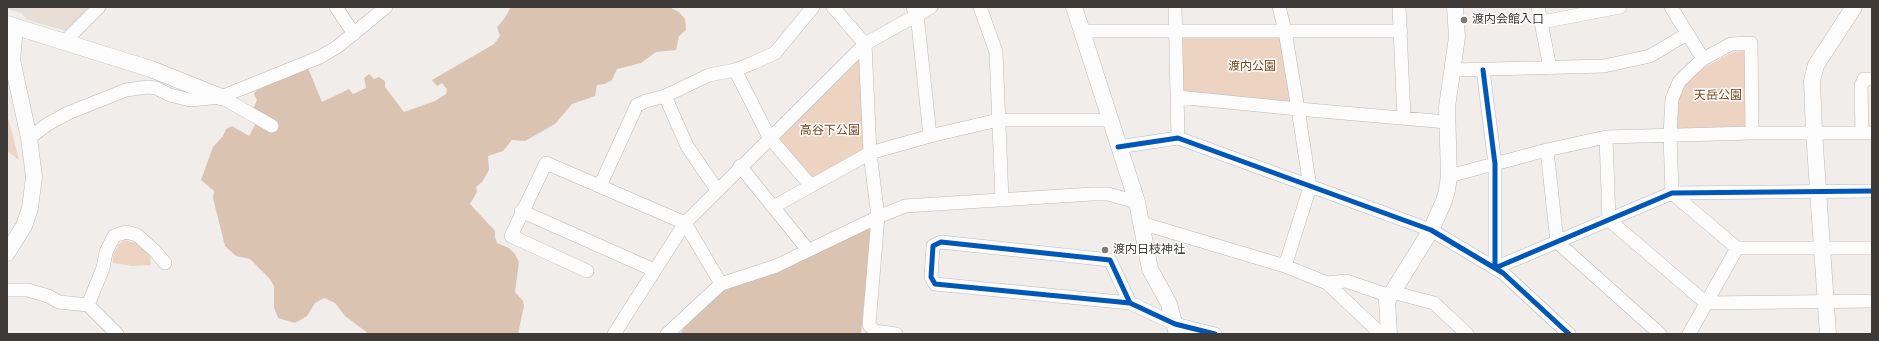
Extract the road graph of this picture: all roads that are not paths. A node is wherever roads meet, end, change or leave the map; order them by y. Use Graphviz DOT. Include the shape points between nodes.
graph roads {
  1 [pos="99,7"];
  2 [pos="336,7"];
  3 [pos="386,7"];
  4 [pos="812,7"];
  5 [pos="833,7"];
  6 [pos="931,7"];
  7 [pos="980,7"];
  8 [pos="1074,7"];
  9 [pos="1175,7"];
  10 [pos="1279,7"];
  11 [pos="1399,7"];
  12 [pos="1455,7"];
  13 [pos="1538,7"];
  14 [pos="1620,7"];
  15 [pos="1672,7"];
  16 [pos="1854,7"];
  17 [pos="915,11"];
  18 [pos="1542,22"];
  19 [pos="11,26"];
  20 [pos="1175,30"];
  21 [pos="1081,31"];
  22 [pos="1285,31"];
  23 [pos="1401,31"];
  24 [pos="354,34"];
  25 [pos="1687,34"];
  26 [pos="64,42"];
  27 [pos="865,44"];
  28 [pos="1703,59"];
  29 [pos="1550,68"];
  30 [pos="735,70"];
  31 [pos="1454,70"];
  32 [pos="1483,70"];
  33 [pos="1872,79"];
  34 [pos="665,96"];
  35 [pos="221,97"];
  36 [pos="1177,97"];
  37 [pos="1298,109"];
  38 [pos="1404,118"];
  39 [pos="998,120"];
  40 [pos="1109,120"];
  41 [pos="1447,122"];
  42 [pos="272,126"];
  43 [pos="1814,132"];
  44 [pos="1752,133"];
  45 [pos="1867,133"];
  46 [pos="1670,135"];
  47 [pos="930,136"];
  48 [pos="770,137"];
  49 [pos="1606,137"];
  50 [pos="29,138"];
  51 [pos="1178,138"];
  52 [pos="1118,147"];
  53 [pos="1547,150"];
  54 [pos="870,153"];
  55 [pos="1494,164"];
  56 [pos="740,166"];
  57 [pos="1449,176"];
  58 [pos="600,186"];
  59 [pos="811,186"];
  60 [pos="1310,187"];
  61 [pos="717,190"];
  62 [pos="1872,191"];
  63 [pos="1818,192"];
  64 [pos="1672,193"];
  65 [pos="1002,200"];
  66 [pos="1137,202"];
  67 [pos="773,207"];
  68 [pos="522,211"];
  69 [pos="878,217"];
  70 [pos="1610,220"];
  71 [pos="685,223"];
  72 [pos="1141,223"];
  73 [pos="1431,230"];
  74 [pos="1557,242"];
  75 [pos="1738,248"];
  76 [pos="1821,248"];
  77 [pos="1872,248"];
  78 [pos="808,250"];
  79 [pos="7,253"];
  80 [pos="165,263"];
  81 [pos="1286,266"];
  82 [pos="1495,268"];
  83 [pos="654,270"];
  84 [pos="587,271"];
  85 [pos="1327,283"];
  86 [pos="721,284"];
  87 [pos="7,290"];
  88 [pos="1391,294"];
  89 [pos="1826,301"];
  90 [pos="1872,301"];
  91 [pos="1130,303"];
  92 [pos="1706,303"];
  93 [pos="88,305"];
  94 [pos="1176,329"];
  95 [pos="117,334"];
  96 [pos="614,334"];
  97 [pos="667,334"];
  98 [pos="896,334"];
  99 [pos="1215,334"];
  100 [pos="1387,334"];
  101 [pos="1467,334"];
  102 [pos="1569,334"];
  103 [pos="1660,334"];
  104 [pos="1689,334"];
  105 [pos="1828,334"];
  1 -- 26 [label="street"];
  2 -- 24 [label="street"];
  3 -- 24 [label="street"];
  4 -- 30 [label="street" via="775,53"];
  5 -- 27 [label="street"];
  6 -- 17 [label="street"];
  7 -- 39 [label="street" via="996,52"];
  8 -- 21 [label="street"];
  9 -- 20 [label="street"];
  10 -- 22 [label="street"];
  11 -- 23 [label="street"];
  12 -- 31 [label="street" via="1457,37"];
  13 -- 18 [label="street"];
  14 -- 18 [label="street"];
  15 -- 25 [label="street"];
  16 -- 43 [label="street" via="1816,65 1812,81"];
  17 -- 27 [label="street"];
  17 -- 47 [label="street"];
  18 -- 29 [label="street"];
  19 -- 26 [label="street"];
  19 -- 50 [label="street" via="12,60"];
  20 -- 21 [label="street"];
  20 -- 22 [label="street"];
  20 -- 36 [label="street"];
  21 -- 40 [label="street"];
  22 -- 23 [label="street"];
  22 -- 37 [label="street"];
  23 -- 38 [label="street"];
  24 -- 35 [label="street" via="320,57"];
  25 -- 28 [label="street"];
  25 -- 29 [label="street" via="1650,56 1627,62 1604,66"];
  26 -- 35 [label="street" via="151,69"];
  27 -- 48 [label="street"];
  27 -- 54 [label="street"];
  28 -- 44 [label="street" via="1731,44 1751,43"];
  28 -- 46 [label="street" via="1679,82 1672,99"];
  29 -- 32 [label="street"];
  30 -- 34 [label="street" via="709,75"];
  30 -- 48 [label="street"];
  31 -- 32 [label="street"];
  31 -- 41 [label="street"];
  32 -- 55 [label="street"];
  33 -- 45 [label="street" via="1864,79 1861,86"];
  34 -- 58 [label="street" via="637,105"];
  34 -- 61 [label="street" via="686,146"];
  35 -- 42 [label="street"];
  35 -- 50 [label="street" via="190,100 156,88 126,90 68,113"];
  36 -- 37 [label="street"];
  36 -- 51 [label="street"];
  37 -- 38 [label="street"];
  37 -- 60 [label="street"];
  38 -- 41 [label="street"];
  39 -- 40 [label="street"];
  39 -- 47 [label="street"];
  39 -- 65 [label="street"];
  40 -- 52 [label="street"];
  41 -- 57 [label="street"];
  43 -- 44 [label="street"];
  43 -- 45 [label="street"];
  43 -- 63 [label="street"];
  44 -- 46 [label="street"];
  46 -- 49 [label="street"];
  46 -- 64 [label="street"];
  47 -- 54 [label="street"];
  48 -- 56 [label="street"];
  48 -- 59 [label="street"];
  49 -- 53 [label="street"];
  49 -- 70 [label="street"];
  50 -- 79 [label="street" via="34,192 24,226"];
  51 -- 52 [label="street"];
  51 -- 60 [label="street"];
  52 -- 66 [label="street"];
  53 -- 55 [label="street"];
  53 -- 74 [label="street"];
  54 -- 59 [label="street"];
  54 -- 69 [label="street"];
  55 -- 57 [label="street"];
  55 -- 82 [label="street"];
  56 -- 61 [label="street"];
  56 -- 67 [label="street"];
  57 -- 73 [label="street" via="1444,201"];
  58 -- 68 [label="street" via="546,163"];
  58 -- 71 [label="street"];
  59 -- 67 [label="street"];
  60 -- 73 [label="street"];
  60 -- 81 [label="street"];
  61 -- 71 [label="street"];
  62 -- 63 [label="street"];
  63 -- 64 [label="street"];
  63 -- 76 [label="street"];
  64 -- 70 [label="street"];
  64 -- 75 [label="street"];
  65 -- 66 [label="street" via="1108,194"];
  65 -- 69 [label="street" via="905,206"];
  66 -- 72 [label="street"];
  67 -- 78 [label="street"];
  68 -- 83 [label="street"];
  68 -- 84 [label="street" via="511,236"];
  69 -- 78 [label="street"];
  69 -- 98 [label="street" via="868,325 876,331"];
  70 -- 74 [label="street"];
  70 -- 92 [label="street"];
  71 -- 83 [label="street"];
  71 -- 86 [label="street"];
  72 -- 81 [label="street"];
  72 -- 94 [label="street" via="1150,269 1169,304"];
  73 -- 82 [label="street"];
  73 -- 88 [label="street"];
  74 -- 82 [label="street"];
  74 -- 103 [label="street"];
  75 -- 76 [label="street"];
  75 -- 92 [label="street"];
  76 -- 77 [label="street"];
  76 -- 89 [label="street"];
  78 -- 86 [label="street" via="776,266"];
  80 -- 93 [label="street" via="137,235 126,232 114,236"];
  81 -- 85 [label="street"];
  82 -- 102 [label="street"];
  83 -- 96 [label="street"];
  85 -- 88 [label="street" via="1346,281"];
  85 -- 100 [label="street"];
  86 -- 97 [label="street"];
  87 -- 93 [label="street" via="28,290 59,302"];
  88 -- 100 [label="street" via="1387,301"];
  88 -- 101 [label="street" via="1434,303"];
  89 -- 90 [label="street"];
  89 -- 92 [label="street"];
  89 -- 105 [label="street"];
  91 -- 91 [label="street" via="1110,260 941,242 933,246 931,277 935,284"];
  91 -- 94 [label="street"];
  92 -- 104 [label="street"];
  93 -- 95 [label="street"];
  94 -- 99 [label="street"];
}
